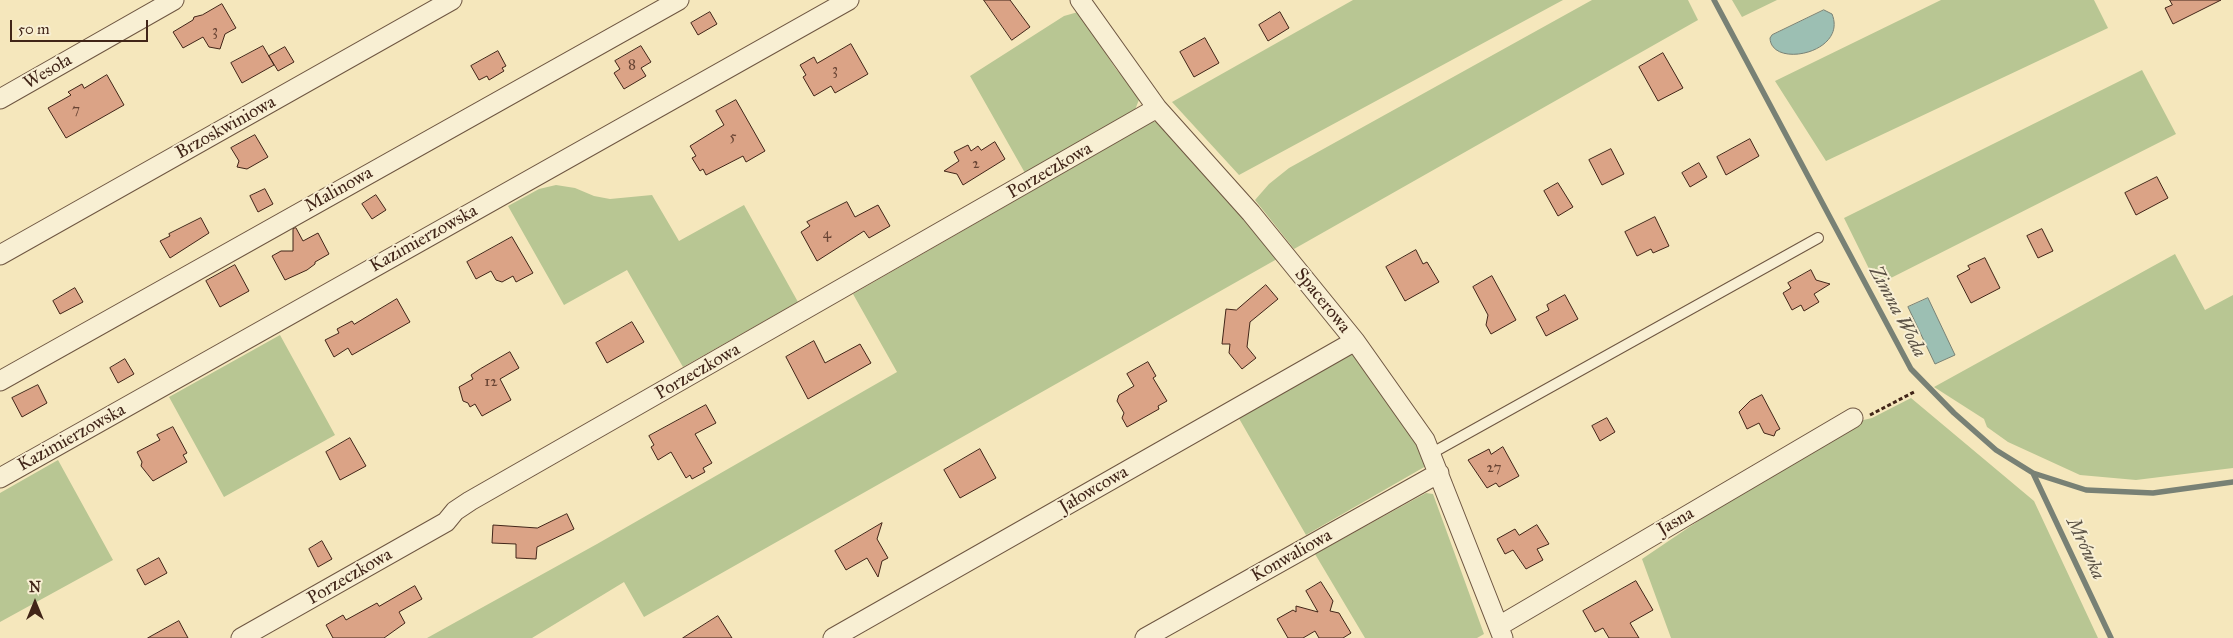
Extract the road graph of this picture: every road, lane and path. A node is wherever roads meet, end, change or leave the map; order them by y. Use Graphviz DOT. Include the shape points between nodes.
graph roads {
  1 [pos="174,0"];
  2 [pos="452,0"];
  3 [pos="679,0"];
  4 [pos="849,0"];
  5 [pos="1080,0"];
  6 [pos="0,99"];
  7 [pos="1157,108"];
  8 [pos="1818,238"];
  9 [pos="0,255"];
  10 [pos="1355,341"];
  11 [pos="0,380"];
  12 [pos="1914,392"];
  13 [pos="1853,418"];
  14 [pos="1432,453"];
  15 [pos="1439,473"];
  16 [pos="0,478"];
  17 [pos="1501,632"];
  18 [pos="241,638"];
  19 [pos="833,638"];
  20 [pos="1145,638"];
  1 -- 6 [label="street, Wesoła"];
  2 -- 9 [label="street, Brzoskwiniowa"];
  3 -- 11 [label="street, Malinowa"];
  4 -- 16 [label="street, Kazimierzowska"];
  5 -- 7 [label="street, Spacerowa"];
  7 -- 10 [label="street, Spacerowa" via="1250,213"];
  7 -- 18 [label="street, Porzeczkowa" via="470,501 446,522"];
  8 -- 14 [label="lane"];
  10 -- 14 [label="street, Spacerowa"];
  10 -- 19 [label="street, Jałowcowa"];
  12 -- 13 [label="path" via="1872,414"];
  13 -- 17 [label="street, Jasna"];
  14 -- 15 [label="street, Spacerowa"];
  15 -- 17 [label="street, Spacerowa"];
  15 -- 20 [label="street, Konwaliowa"];
}
